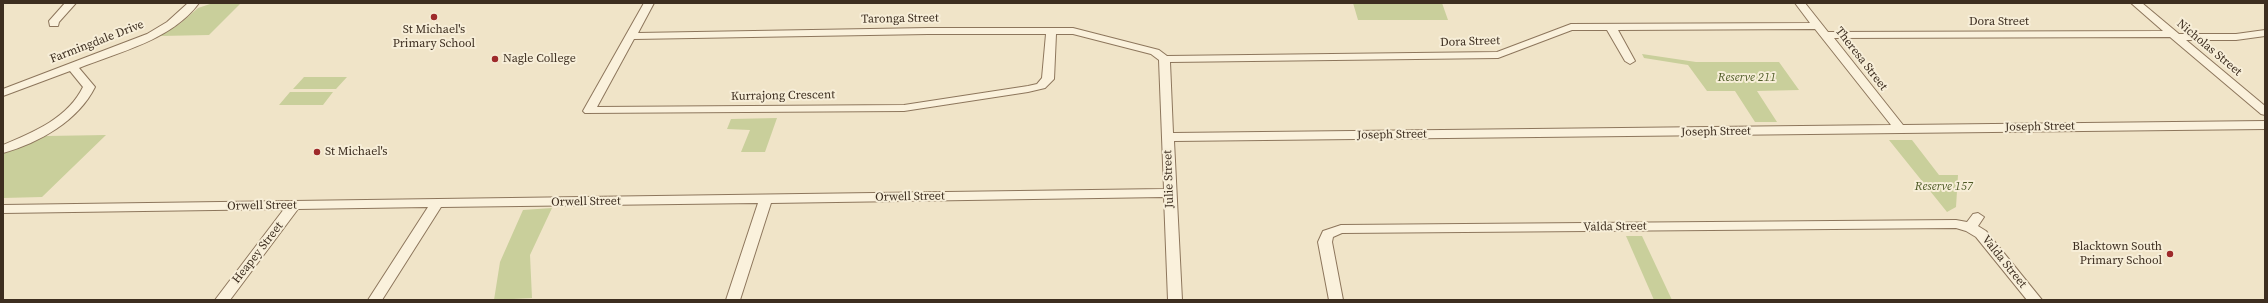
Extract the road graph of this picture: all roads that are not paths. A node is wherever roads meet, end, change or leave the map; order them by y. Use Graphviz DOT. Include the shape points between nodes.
graph roads {
  1 [pos="72,3"];
  2 [pos="194,3"];
  3 [pos="649,3"];
  4 [pos="1800,3"];
  5 [pos="2136,3"];
  6 [pos="54,24"];
  7 [pos="1818,26"];
  8 [pos="1612,27"];
  9 [pos="1052,31"];
  10 [pos="2265,33"];
  11 [pos="1826,35"];
  12 [pos="630,36"];
  13 [pos="2174,36"];
  14 [pos="1164,59"];
  15 [pos="1630,61"];
  16 [pos="72,67"];
  17 [pos="3,92"];
  18 [pos="2265,112"];
  19 [pos="2265,125"];
  20 [pos="1900,130"];
  21 [pos="1168,137"];
  22 [pos="3,149"];
  23 [pos="1170,194"];
  24 [pos="766,199"];
  25 [pos="436,203"];
  26 [pos="294,205"];
  27 [pos="3,209"];
  28 [pos="222,300"];
  29 [pos="375,300"];
  30 [pos="732,300"];
  31 [pos="1175,300"];
  32 [pos="1336,300"];
  33 [pos="2035,300"];
  1 -- 6 [label="street" via="58,15"];
  2 -- 16 [label="street, Farmingdale Drive" via="171,24 151,36"];
  3 -- 12 [label="street, Kurrajong Crescent"];
  4 -- 7 [label="street, Theresa Street"];
  5 -- 13 [label="street, Nicholas Street"];
  7 -- 8 [label="street, Dora Street"];
  7 -- 11 [label="street, Theresa Street"];
  8 -- 14 [label="street, Dora Street" via="1568,27 1501,55"];
  8 -- 15 [label="street"];
  9 -- 12 [label="street, Taronga Street"];
  9 -- 12 [label="street, Kurrajong Crescent" via="1048,79 1040,86 1028,89 904,108 589,111"];
  9 -- 14 [label="street, Taronga Street" via="1081,32 1155,52"];
  10 -- 13 [label="street, Dora Street" via="2236,37"];
  11 -- 13 [label="street, Dora Street"];
  11 -- 20 [label="street, Theresa Street"];
  13 -- 18 [label="street, Nicholas Street"];
  14 -- 21 [label="street, Julie Street"];
  16 -- 17 [label="street, Farmingdale Drive"];
  16 -- 22 [label="street" via="89,88 81,102 55,124"];
  19 -- 20 [label="street, Joseph Street"];
  20 -- 21 [label="street, Joseph Street"];
  21 -- 23 [label="street, Julie Street"];
  23 -- 24 [label="street, Orwell Street"];
  23 -- 31 [label="street, Julie Street"];
  24 -- 25 [label="street, Orwell Street"];
  24 -- 30 [label="street"];
  25 -- 26 [label="street, Orwell Street"];
  25 -- 29 [label="street"];
  26 -- 27 [label="street, Orwell Street"];
  26 -- 28 [label="street, Heapey Street"];
  32 -- 33 [label="street, Valda Street" via="1325,242 1328,234 1341,229 1974,222"];
}
